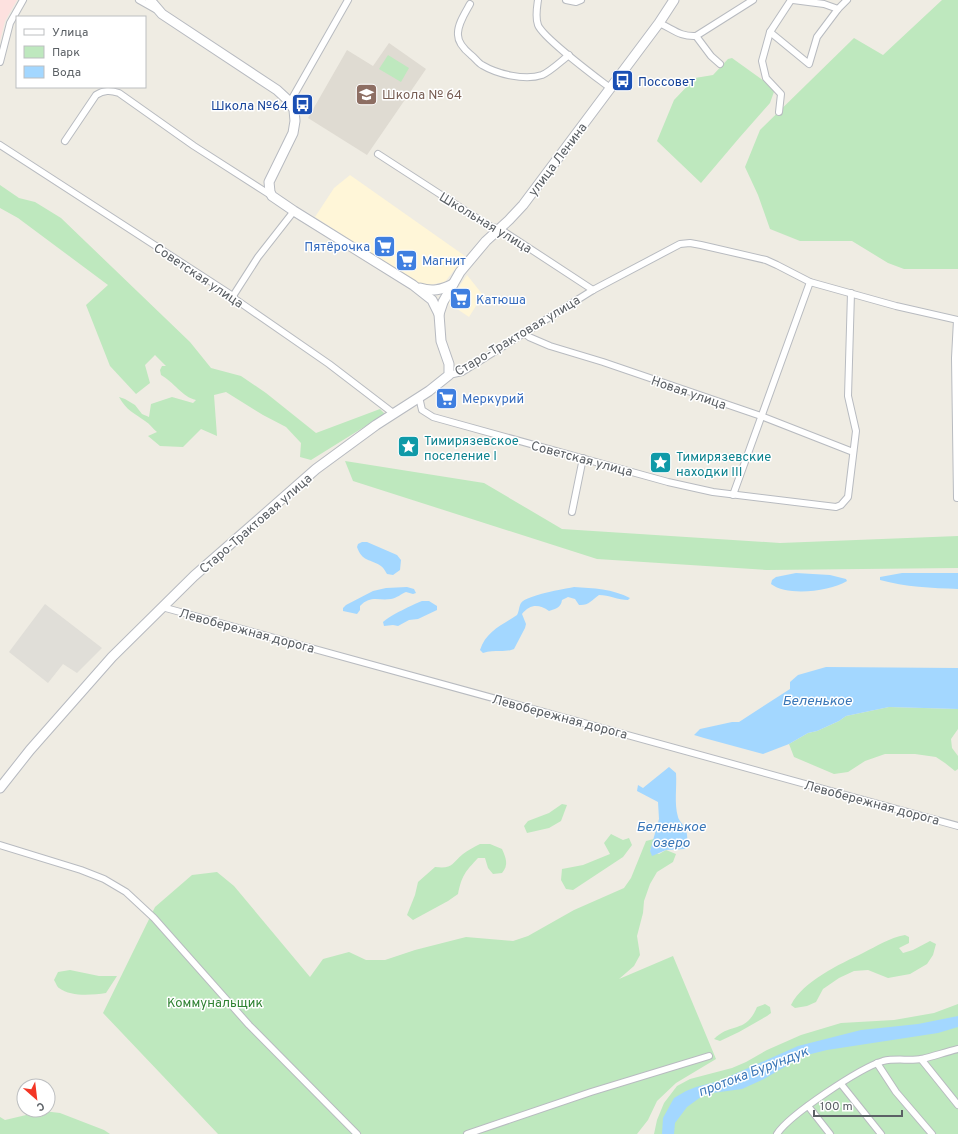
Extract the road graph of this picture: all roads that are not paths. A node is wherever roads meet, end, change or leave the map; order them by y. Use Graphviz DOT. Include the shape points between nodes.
graph roads {
  1 [pos="22,0"];
  2 [pos="139,0"];
  3 [pos="150,0"];
  4 [pos="348,0"];
  5 [pos="538,0"];
  6 [pos="566,0"];
  7 [pos="581,0"];
  8 [pos="674,0"];
  9 [pos="753,0"];
  10 [pos="792,0"];
  11 [pos="846,0"];
  12 [pos="470,4"];
  13 [pos="838,9"];
  14 [pos="160,12"];
  15 [pos="659,23"];
  16 [pos="770,32"];
  17 [pos="696,36"];
  18 [pos="569,55"];
  19 [pos="0,62"];
  20 [pos="720,64"];
  21 [pos="610,88"];
  22 [pos="290,102"];
  23 [pos="779,112"];
  24 [pos="65,141"];
  25 [pos="0,145"];
  26 [pos="378,154"];
  27 [pos="272,196"];
  28 [pos="294,211"];
  29 [pos="500,229"];
  30 [pos="810,282"];
  31 [pos="452,284"];
  32 [pos="413,285"];
  33 [pos="593,290"];
  34 [pos="851,293"];
  35 [pos="233,296"];
  36 [pos="439,314"];
  37 [pos="958,320"];
  38 [pos="524,333"];
  39 [pos="449,375"];
  40 [pos="419,397"];
  41 [pos="393,413"];
  42 [pos="761,416"];
  43 [pos="853,452"];
  44 [pos="583,458"];
  45 [pos="733,495"];
  46 [pos="957,498"];
  47 [pos="572,512"];
  48 [pos="162,607"];
  49 [pos="0,788"];
  50 [pos="958,826"];
  51 [pos="0,845"];
  52 [pos="958,1049"];
  53 [pos="709,1056"];
  54 [pos="921,1059"];
  55 [pos="877,1063"];
  56 [pos="841,1084"];
  57 [pos="958,1105"];
  58 [pos="808,1106"];
  59 [pos="357,1134"];
  60 [pos="467,1134"];
  61 [pos="778,1134"];
  62 [pos="830,1134"];
  63 [pos="881,1134"];
  64 [pos="932,1134"];
  1 -- 19 [label="street" via="10,23"];
  2 -- 14 [label="street"];
  3 -- 14 [label="street"];
  4 -- 22 [label="street"];
  5 -- 18 [label="street" via="538,26"];
  6 -- 7 [label="street"];
  8 -- 15 [label="street, улица Ленина"];
  9 -- 17 [label="street"];
  10 -- 13 [label="street" via="824,4"];
  10 -- 16 [label="street"];
  11 -- 13 [label="street"];
  12 -- 18 [label="street" via="458,30 458,36 465,50 482,65 498,73 532,77 542,75"];
  13 -- 16 [label="street" via="817,37 809,64"];
  14 -- 22 [label="street" via="277,90"];
  15 -- 17 [label="street" via="681,35"];
  15 -- 21 [label="street, улица Ленина"];
  16 -- 23 [label="street" via="762,61 766,78 781,94"];
  17 -- 20 [label="street"];
  18 -- 21 [label="street"];
  21 -- 29 [label="street, улица Ленина" via="523,205"];
  22 -- 27 [label="street" via="294,110 293,134 269,182"];
  24 -- 27 [label="street" via="96,95 111,90"];
  25 -- 35 [label="street, Советская улица"];
  26 -- 29 [label="street, Школьная улица" via="486,224"];
  27 -- 28 [label="street"];
  28 -- 32 [label="street"];
  28 -- 35 [label="street" via="258,257"];
  29 -- 31 [label="street, улица Ленина" via="486,241"];
  29 -- 33 [label="street, Школьная улица"];
  30 -- 33 [label="street, Старо-Трактовая улица" via="766,260 690,243 671,248"];
  30 -- 34 [label="street, Старо-Трактовая улица"];
  30 -- 42 [label="street"];
  31 -- 32 [label="street" via="432,291"];
  31 -- 36 [label="street, улица Ленина"];
  32 -- 36 [label="street" via="432,300"];
  33 -- 38 [label="street, Старо-Трактовая улица"];
  34 -- 37 [label="street, Старо-Трактовая улица"];
  34 -- 43 [label="street" via="847,386 849,407 856,431"];
  35 -- 41 [label="street, Советская улица"];
  36 -- 39 [label="street" via="441,341 449,364"];
  37 -- 46 [label="street" via="955,358"];
  38 -- 39 [label="street, Старо-Трактовая улица" via="462,372"];
  38 -- 42 [label="street, Новая улица" via="550,346"];
  39 -- 40 [label="street, Старо-Трактовая улица"];
  40 -- 41 [label="street, Старо-Трактовая улица"];
  40 -- 44 [label="street, Советская улица" via="422,410 432,417"];
  41 -- 48 [label="street, Старо-Трактовая улица" via="316,469"];
  42 -- 43 [label="street, Новая улица"];
  42 -- 45 [label="street"];
  43 -- 45 [label="street, Советская улица" via="848,497 841,505 830,507"];
  44 -- 45 [label="street, Советская улица" via="668,482"];
  44 -- 47 [label="street"];
  48 -- 49 [label="street, Старо-Трактовая улица" via="84,688"];
  48 -- 50 [label="street, Левобережная дорога"];
  51 -- 59 [label="street" via="81,870 104,879 126,892 154,918 249,1026"];
  52 -- 54 [label="street"];
  53 -- 60 [label="street"];
  54 -- 55 [label="street" via="898,1059"];
  54 -- 57 [label="street"];
  55 -- 56 [label="street" via="861,1070"];
  55 -- 64 [label="street" via="896,1092"];
  56 -- 58 [label="street"];
  56 -- 63 [label="street"];
  58 -- 61 [label="street" via="783,1126"];
  58 -- 62 [label="street"];
}
